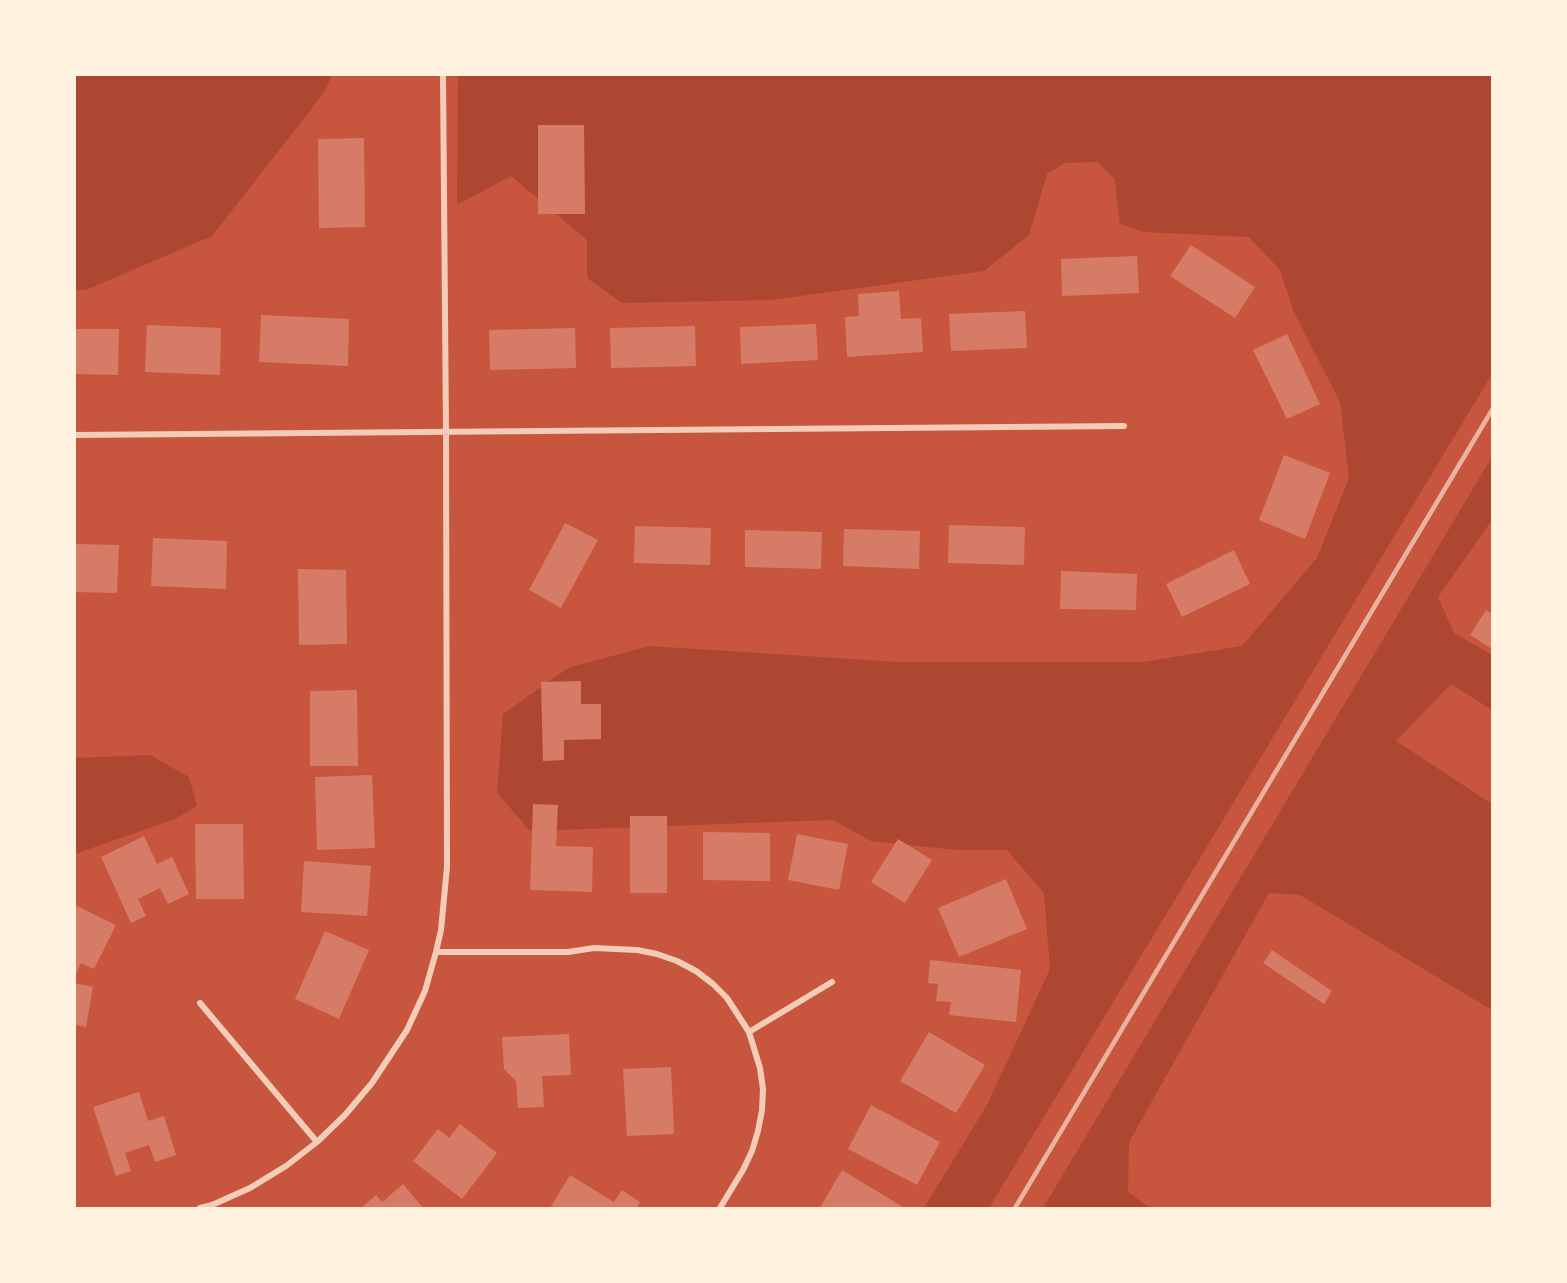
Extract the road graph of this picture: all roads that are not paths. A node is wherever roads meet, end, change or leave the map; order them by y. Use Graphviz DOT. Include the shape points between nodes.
graph roads {
  1 [pos="442,75"];
  2 [pos="1124,426"];
  3 [pos="446,431"];
  4 [pos="75,435"];
  5 [pos="436,952"];
  6 [pos="832,982"];
  7 [pos="200,1004"];
  8 [pos="748,1032"];
  9 [pos="317,1142"];
  10 [pos="200,1208"];
  11 [pos="720,1208"];
  1 -- 3 [label="street"];
  2 -- 3 [label="street"];
  3 -- 4 [label="street"];
  3 -- 5 [label="street" via="447,867"];
  5 -- 8 [label="street" via="568,952 594,948 657,954 696,971 713,984 727,998"];
  5 -- 9 [label="street" via="425,991 407,1030 372,1083"];
  6 -- 8 [label="street"];
  7 -- 9 [label="street"];
  8 -- 11 [label="street" via="760,1068 762,1110 752,1151"];
  9 -- 10 [label="street" via="250,1188"];
}
